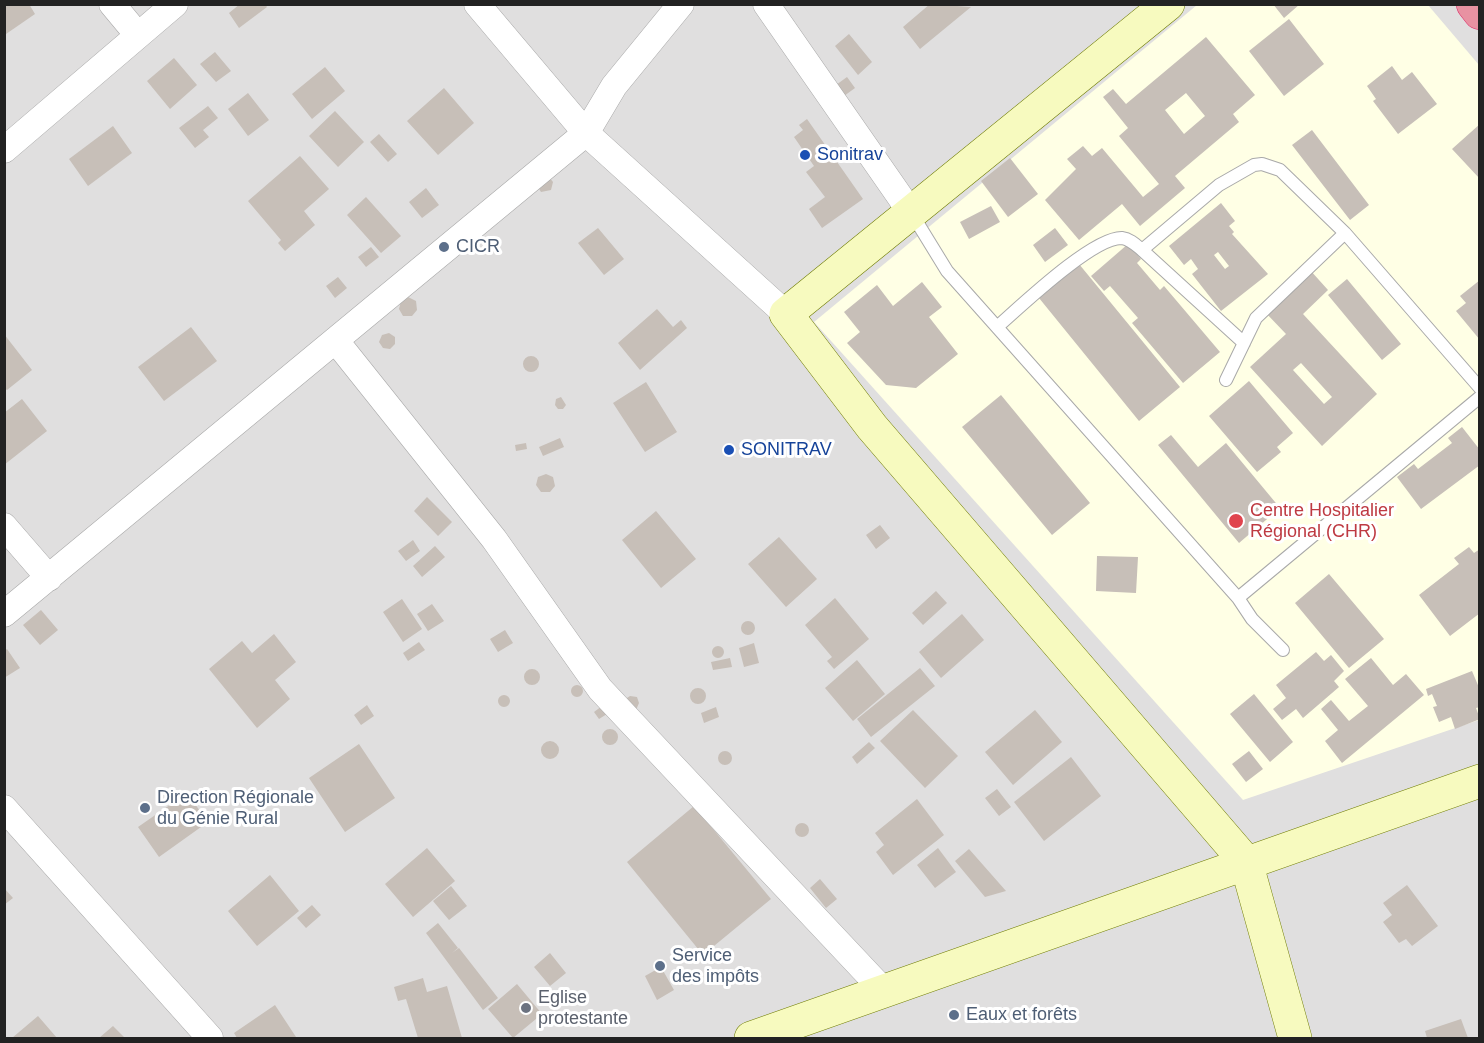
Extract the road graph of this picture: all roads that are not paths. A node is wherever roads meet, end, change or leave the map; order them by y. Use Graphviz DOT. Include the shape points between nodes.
graph roads {
  1 [pos="112,4"];
  2 [pos="175,4"];
  3 [pos="477,4"];
  4 [pos="681,4"];
  5 [pos="766,4"];
  6 [pos="1168,4"];
  7 [pos="1473,4"];
  8 [pos="1479,13"];
  9 [pos="137,34"];
  10 [pos="586,133"];
  11 [pos="4,150"];
  12 [pos="912,214"];
  13 [pos="1345,233"];
  14 [pos="1142,250"];
  15 [pos="786,314"];
  16 [pos="997,327"];
  17 [pos="336,341"];
  18 [pos="1244,343"];
  19 [pos="1226,380"];
  20 [pos="1479,388"];
  21 [pos="1479,397"];
  22 [pos="4,526"];
  23 [pos="48,578"];
  24 [pos="1238,598"];
  25 [pos="4,614"];
  26 [pos="1283,650"];
  27 [pos="1479,780"];
  28 [pos="4,808"];
  29 [pos="1246,862"];
  30 [pos="883,990"];
  31 [pos="210,1038"];
  32 [pos="751,1038"];
  33 [pos="1295,1038"];
  1 -- 9 [label="street"];
  2 -- 9 [label="street"];
  3 -- 10 [label="street"];
  4 -- 10 [label="street" via="614,86"];
  5 -- 12 [label="street"];
  6 -- 12 [label="street"];
  7 -- 8 [label="highway"];
  9 -- 11 [label="street"];
  10 -- 15 [label="street"];
  10 -- 17 [label="street"];
  12 -- 15 [label="street"];
  12 -- 16 [label="lane" via="947,271"];
  13 -- 14 [label="lane" via="1280,170 1262,164 1219,184"];
  13 -- 18 [label="lane" via="1256,318"];
  13 -- 20 [label="lane"];
  14 -- 16 [label="lane" via="1129,239 1109,240 1076,261"];
  14 -- 18 [label="lane"];
  15 -- 29 [label="street" via="872,427"];
  16 -- 24 [label="lane"];
  17 -- 23 [label="street"];
  17 -- 30 [label="street" via="494,540 600,689"];
  18 -- 19 [label="lane"];
  21 -- 24 [label="lane"];
  22 -- 23 [label="street"];
  23 -- 25 [label="street"];
  24 -- 26 [label="lane" via="1252,619"];
  27 -- 29 [label="street"];
  28 -- 31 [label="street"];
  29 -- 30 [label="street"];
  29 -- 33 [label="street"];
  30 -- 32 [label="street"];
}
